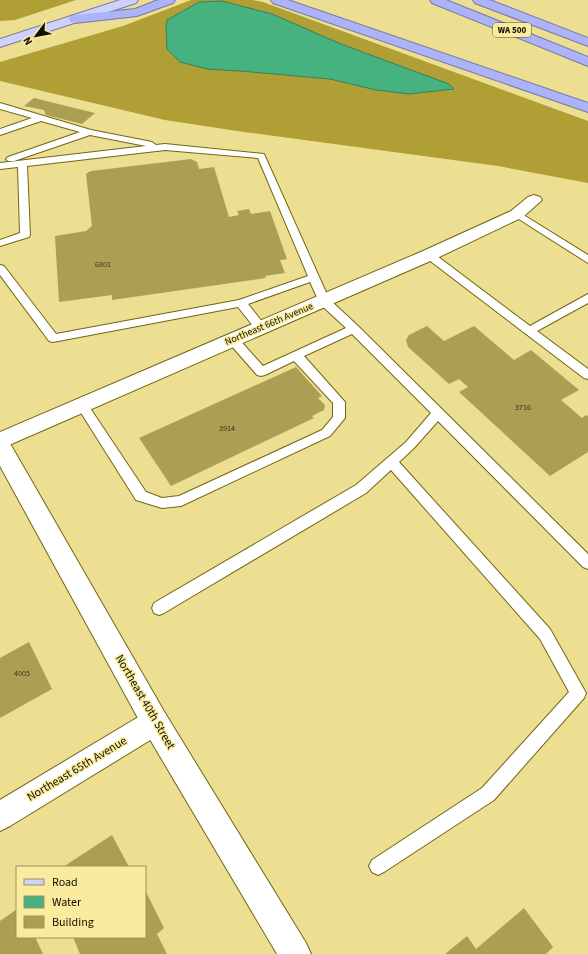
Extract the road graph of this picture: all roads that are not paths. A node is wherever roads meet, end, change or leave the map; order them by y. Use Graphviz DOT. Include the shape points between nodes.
graph roads {
  1 [pos="169,0"];
  2 [pos="276,0"];
  3 [pos="436,0"];
  4 [pos="479,0"];
  5 [pos="128,1"];
  6 [pos="329,6"];
  7 [pos="75,19"];
  8 [pos="378,34"];
  9 [pos="588,42"];
  10 [pos="0,43"];
  11 [pos="588,62"];
  12 [pos="0,106"];
  13 [pos="588,108"];
  14 [pos="41,118"];
  15 [pos="0,132"];
  16 [pos="89,132"];
  17 [pos="164,147"];
  18 [pos="22,163"];
  19 [pos="0,165"];
  20 [pos="534,200"];
  21 [pos="517,214"];
  22 [pos="0,243"];
  23 [pos="429,255"];
  24 [pos="588,260"];
  25 [pos="0,268"];
  26 [pos="314,277"];
  27 [pos="588,298"];
  28 [pos="324,300"];
  29 [pos="241,303"];
  30 [pos="261,328"];
  31 [pos="354,330"];
  32 [pos="529,331"];
  33 [pos="233,340"];
  34 [pos="296,355"];
  35 [pos="588,375"];
  36 [pos="82,405"];
  37 [pos="438,413"];
  38 [pos="0,441"];
  39 [pos="0,446"];
  40 [pos="391,462"];
  41 [pos="588,563"];
  42 [pos="159,608"];
  43 [pos="155,722"];
  44 [pos="0,816"];
  45 [pos="378,866"];
  46 [pos="295,954"];
  1 -- 7 [label="highway" via="137,12"];
  2 -- 8 [label="highway"];
  3 -- 11 [label="highway, WA 500"];
  4 -- 9 [label="highway, WA 500"];
  5 -- 7 [label="main road"];
  6 -- 8 [label="highway"];
  7 -- 10 [label="main road"];
  8 -- 13 [label="highway"];
  12 -- 14 [label="lane"];
  14 -- 15 [label="lane"];
  14 -- 16 [label="lane"];
  16 -- 17 [label="lane"];
  16 -- 19 [label="lane"];
  17 -- 18 [label="lane"];
  17 -- 26 [label="lane" via="261,156"];
  18 -- 19 [label="lane"];
  18 -- 22 [label="lane" via="25,235"];
  20 -- 21 [label="street, Northeast 66th Avenue"];
  21 -- 23 [label="street, Northeast 66th Avenue"];
  21 -- 24 [label="lane"];
  23 -- 28 [label="street, Northeast 66th Avenue"];
  23 -- 32 [label="lane"];
  25 -- 29 [label="lane" via="53,338"];
  26 -- 28 [label="lane"];
  26 -- 29 [label="lane"];
  27 -- 32 [label="lane"];
  28 -- 30 [label="street, Northeast 66th Avenue"];
  28 -- 31 [label="lane"];
  29 -- 30 [label="lane"];
  30 -- 33 [label="street, Northeast 66th Avenue"];
  31 -- 34 [label="lane"];
  31 -- 37 [label="lane"];
  32 -- 35 [label="lane"];
  33 -- 34 [label="lane" via="261,372"];
  33 -- 36 [label="street, Northeast 66th Avenue"];
  34 -- 36 [label="lane" via="339,402 339,418 326,433 181,501 162,504 141,496"];
  36 -- 38 [label="street, Northeast 66th Avenue"];
  37 -- 40 [label="lane"];
  37 -- 41 [label="lane"];
  39 -- 43 [label="street, Northeast 40th Street"];
  40 -- 42 [label="lane" via="361,489"];
  40 -- 45 [label="lane" via="546,634 578,693 488,794"];
  43 -- 44 [label="street, Northeast 65th Avenue"];
  43 -- 46 [label="street, Northeast 40th Street"];
}
